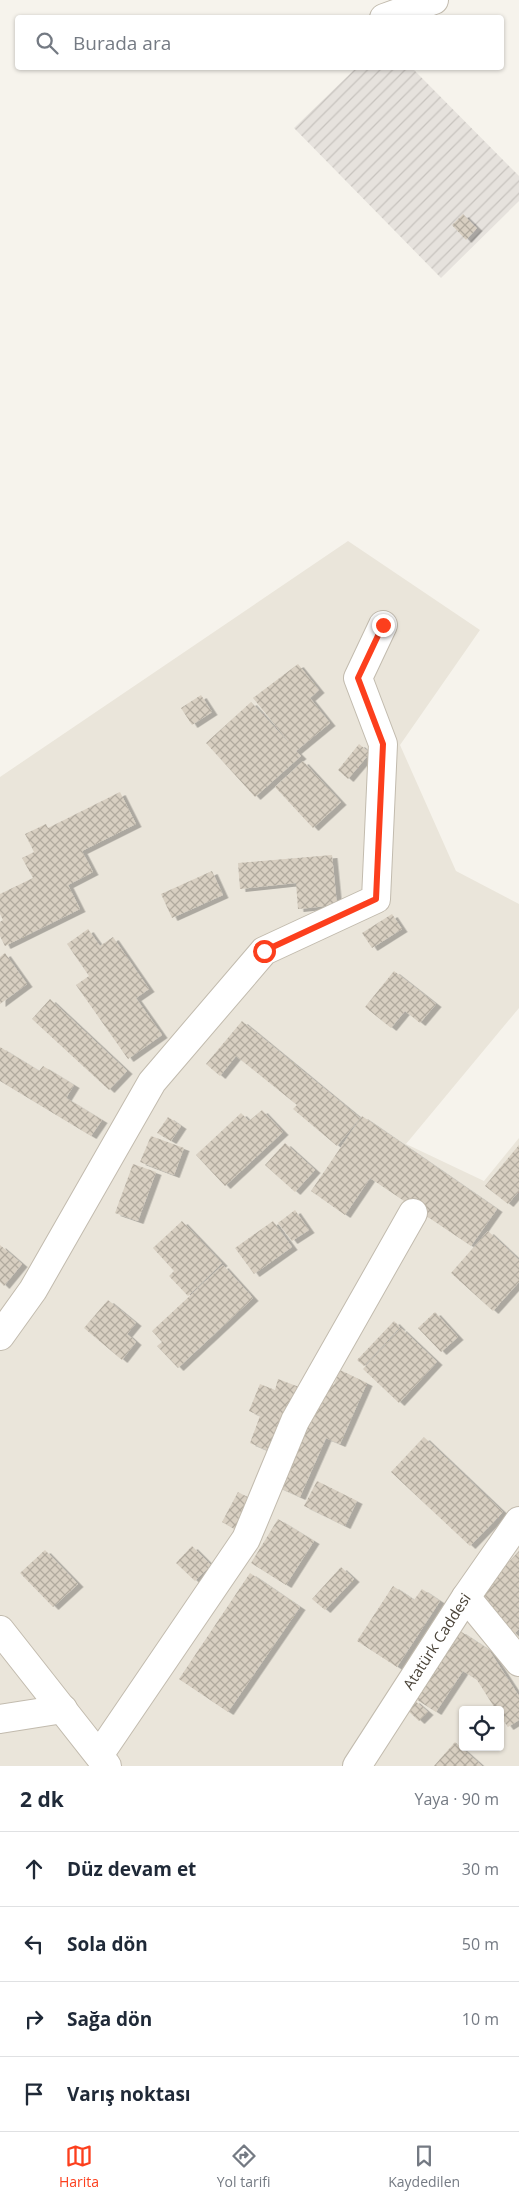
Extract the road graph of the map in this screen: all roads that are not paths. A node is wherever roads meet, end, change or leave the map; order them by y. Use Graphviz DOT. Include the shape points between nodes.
graph roads {
  1 [pos="434,0"];
  2 [pos="392,15"];
  3 [pos="383,625"];
  4 [pos="413,1213"];
  5 [pos="0,1336"];
  6 [pos="519,1521"];
  7 [pos="466,1597"];
  8 [pos="0,1630"];
  9 [pos="519,1662"];
  10 [pos="63,1709"];
  11 [pos="0,1719"];
  12 [pos="103,1761"];
  13 [pos="357,1766"];
  1 -- 2 [label="street"];
  3 -- 5 [label="street" via="358,678 383,744 376,899 264,951 245,973 152,1082 33,1290"];
  4 -- 12 [label="street" via="295,1421 246,1539"];
  6 -- 7 [label="street, Atatürk Caddesi"];
  7 -- 9 [label="street"];
  7 -- 13 [label="street, Atatürk Caddesi"];
  8 -- 10 [label="street"];
  10 -- 11 [label="street"];
  10 -- 12 [label="street"];
}
